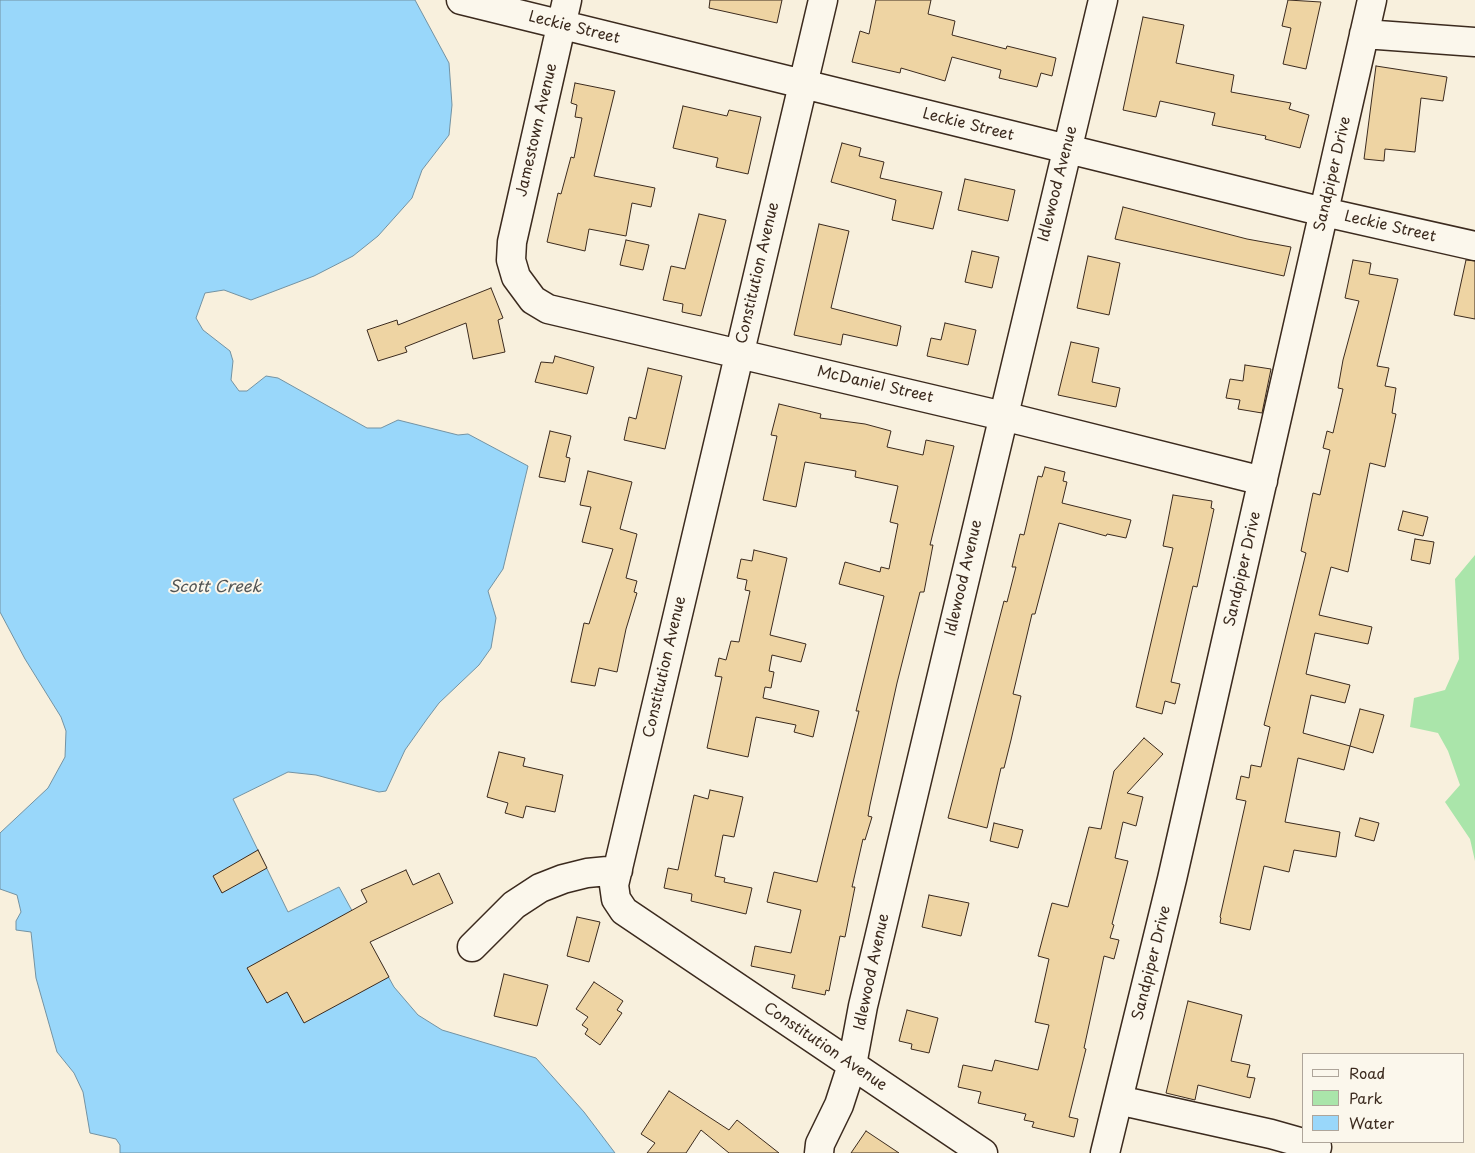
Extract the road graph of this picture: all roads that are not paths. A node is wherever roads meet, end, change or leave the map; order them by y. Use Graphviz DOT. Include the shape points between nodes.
graph roads {
  1 [pos="461,0"];
  2 [pos="824,0"];
  3 [pos="1103,0"];
  4 [pos="1372,0"];
  5 [pos="564,12"];
  6 [pos="1364,34"];
  7 [pos="1475,42"];
  8 [pos="803,85"];
  9 [pos="1067,149"];
  10 [pos="1324,212"];
  11 [pos="1475,246"];
  12 [pos="511,260"];
  13 [pos="739,354"];
  14 [pos="1003,416"];
  15 [pos="1263,481"];
  16 [pos="618,870"];
  17 [pos="472,947"];
  18 [pos="852,1065"];
  19 [pos="1118,1100"];
  20 [pos="1302,1143"];
  21 [pos="1303,1143"];
  22 [pos="1107,1145"];
  23 [pos="1317,1147"];
  24 [pos="819,1153"];
  25 [pos="983,1153"];
  1 -- 5 [label="street, Leckie Street"];
  2 -- 8 [label="street, Constitution Avenue"];
  3 -- 9 [label="street, Idlewood Avenue"];
  4 -- 6 [label="street, Sandpiper Drive"];
  5 -- 8 [label="street, Leckie Street"];
  5 -- 12 [label="street, Jamestown Avenue" via="512,242"];
  6 -- 7 [label="street"];
  6 -- 10 [label="street, Sandpiper Drive"];
  8 -- 9 [label="street, Leckie Street"];
  8 -- 13 [label="street, Constitution Avenue"];
  9 -- 10 [label="street, Leckie Street"];
  9 -- 14 [label="street, Idlewood Avenue"];
  10 -- 11 [label="street, Leckie Street"];
  10 -- 15 [label="street, Sandpiper Drive"];
  12 -- 13 [label="street, McDaniel Street" via="521,286 533,300 548,309"];
  13 -- 14 [label="street, McDaniel Street"];
  13 -- 16 [label="street, Constitution Avenue"];
  14 -- 15 [label="street, McDaniel Street"];
  14 -- 18 [label="street, Idlewood Avenue" via="865,996"];
  15 -- 19 [label="street, Sandpiper Drive"];
  16 -- 17 [label="street" via="587,873 540,888 514,905"];
  16 -- 18 [label="street, Constitution Avenue" via="614,885 616,899 624,911"];
  18 -- 24 [label="street, Idlewood Avenue"];
  18 -- 25 [label="street, Constitution Avenue"];
  19 -- 20 [label="street"];
  19 -- 22 [label="street, Sandpiper Drive"];
  21 -- 23 [label="street"];
}
